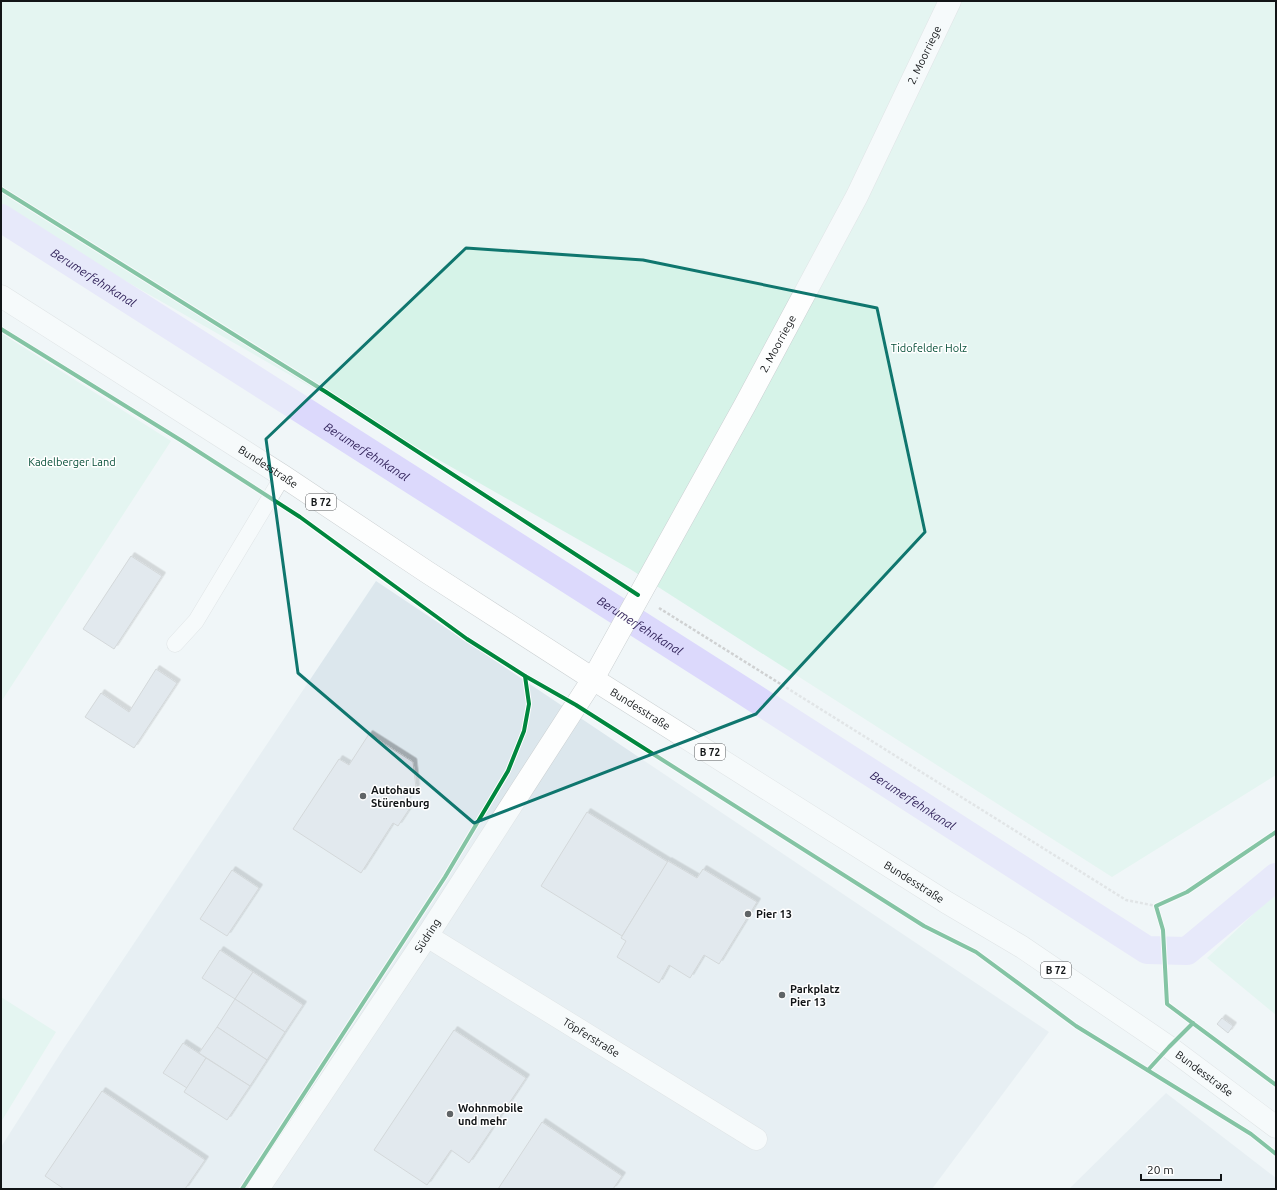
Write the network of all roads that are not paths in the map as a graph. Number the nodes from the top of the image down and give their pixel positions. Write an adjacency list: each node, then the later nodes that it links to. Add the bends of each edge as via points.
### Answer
1 (950, 1): 5 (street, 2. Moorriege, via 857,196)
2 (1, 296): 3 (street, Bundesstraße / B 72)
3 (283, 476): 4 (lane, via 196,621); 5 (street, Bundesstraße / B 72)
4 (174, 644)
5 (593, 679): 6 (street, Südring); 7 (street, Bundesstraße / B 72, via 946,902 1022,947 1169,1047)
6 (427, 936): 8 (street, Töpferstraße); 9 (street, Südring)
7 (1276, 1127)
8 (756, 1139)
9 (258, 1189)

